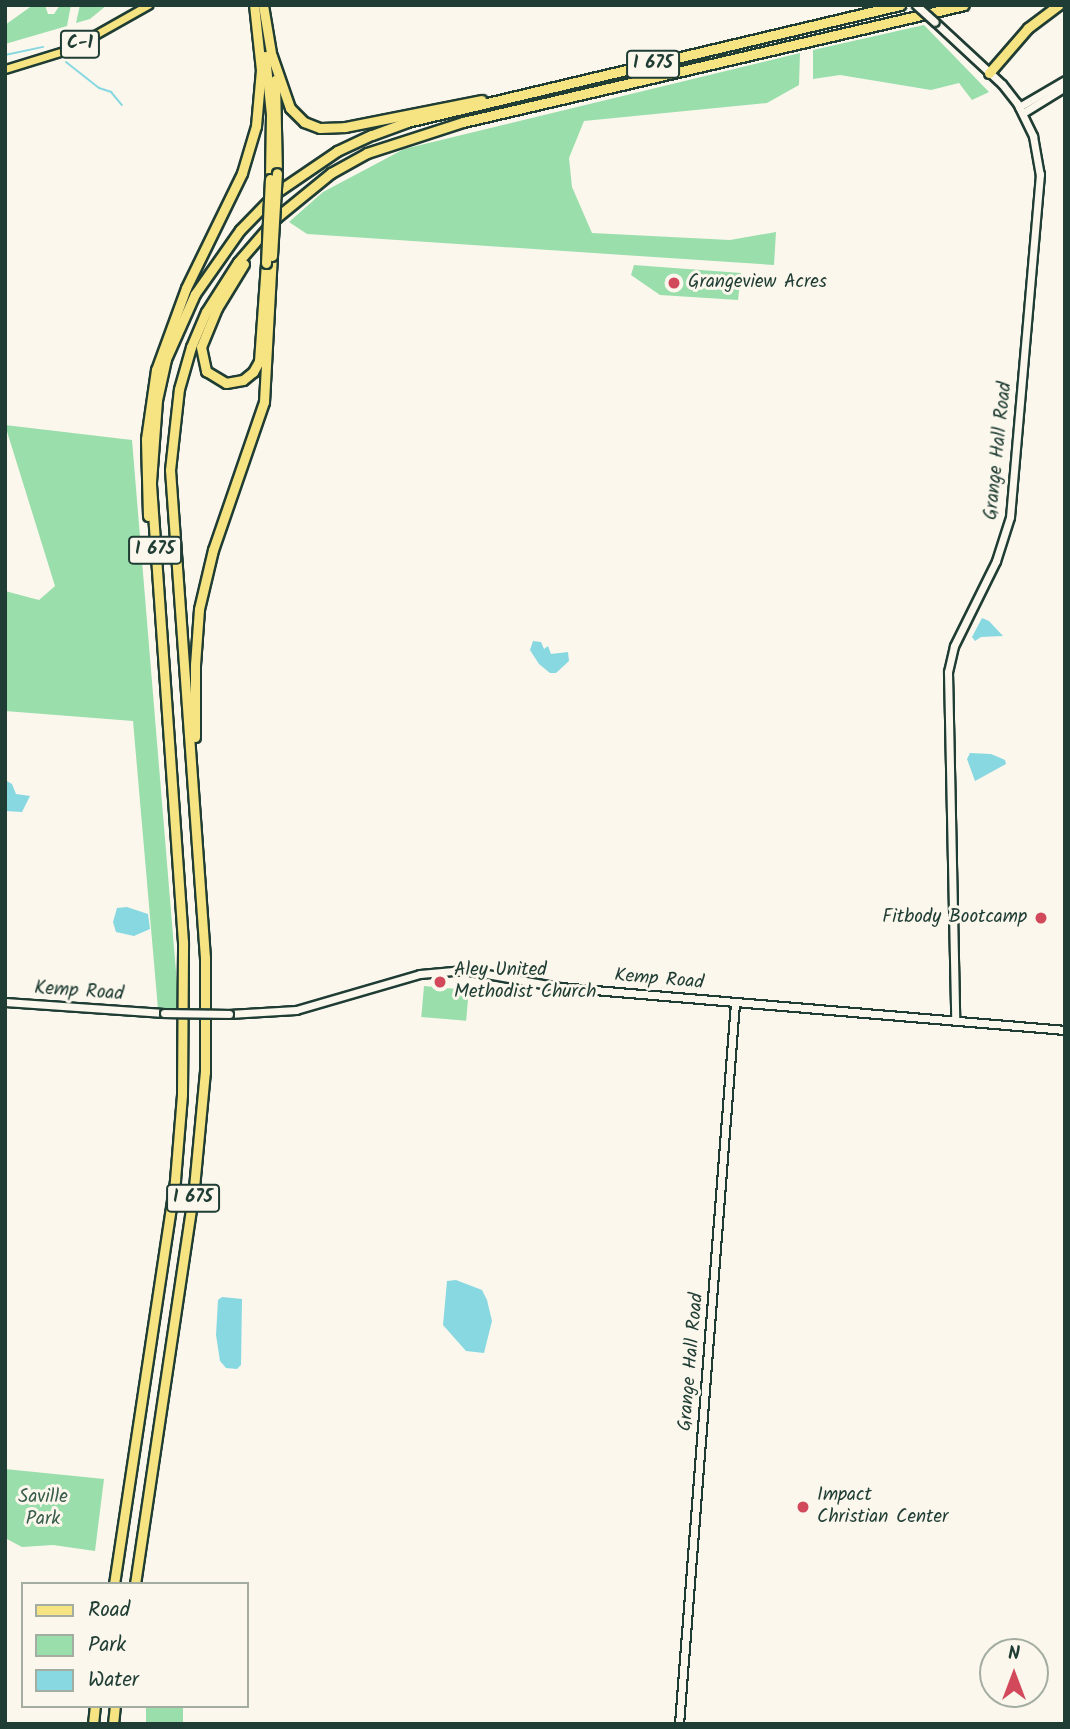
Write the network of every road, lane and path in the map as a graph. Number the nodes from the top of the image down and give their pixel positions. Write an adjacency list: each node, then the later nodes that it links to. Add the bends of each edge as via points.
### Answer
1 (148, 5): 8 (main road, C-1)
2 (254, 5): 9 (highway)
3 (263, 5): 10 (highway)
4 (900, 5): 15 (highway, I 675)
5 (916, 5): 12 (main road, Grange Hall Road, bridge)
6 (964, 5): 17 (highway, I 675, via 463,122)
7 (1058, 5): 12 (highway, via 1028,28)
8 (138, 9): 11 (main road, C-1, via 70,49)
9 (258, 28): 18 (highway, via 271,100); 20 (highway, via 260,98 250,150 169,330 151,396 145,480)
10 (272, 56): 15 (highway, via 292,112 325,128); 18 (highway, via 278,120)
11 (5, 69)
12 (989, 73): 16 (main road, Grange Hall Road)
13 (1065, 80): 16 (main road)
14 (1065, 88): 16 (main road)
15 (541, 91): 20 (highway, I 675, via 407,122 337,150 277,192 240,230 195,294 166,359 157,400 151,482)
16 (1021, 110): 24 (main road, Grange Hall Road, via 1036,146 1039,184 1012,499 999,553 954,646 948,672)
17 (367, 153): 19 (highway, via 307,196 235,277 201,347 204,368 220,381 240,381 257,365); 21 (highway, I 675, via 300,196 238,262 206,312 179,389 171,513)
18 (273, 176): 19 (highway, bridge)
19 (269, 260): 21 (highway, via 264,402 213,550 199,609 194,665)
20 (156, 560): 26 (highway, I 675, via 183,942 182,1094 175,1180)
21 (194, 809): 27 (highway, I 675, via 205,958 204,1095)
22 (5, 1002): 23 (main road, Kemp Road, bridge, via 164,1013 296,1010 442,971 475,972 537,985)
23 (735, 1002): 24 (main road, Kemp Road); 28 (main road, Grange Hall Road)
24 (955, 1020): 25 (main road, Kemp Road)
25 (1065, 1030)
26 (114, 1582)
27 (135, 1582)
28 (679, 1724)

